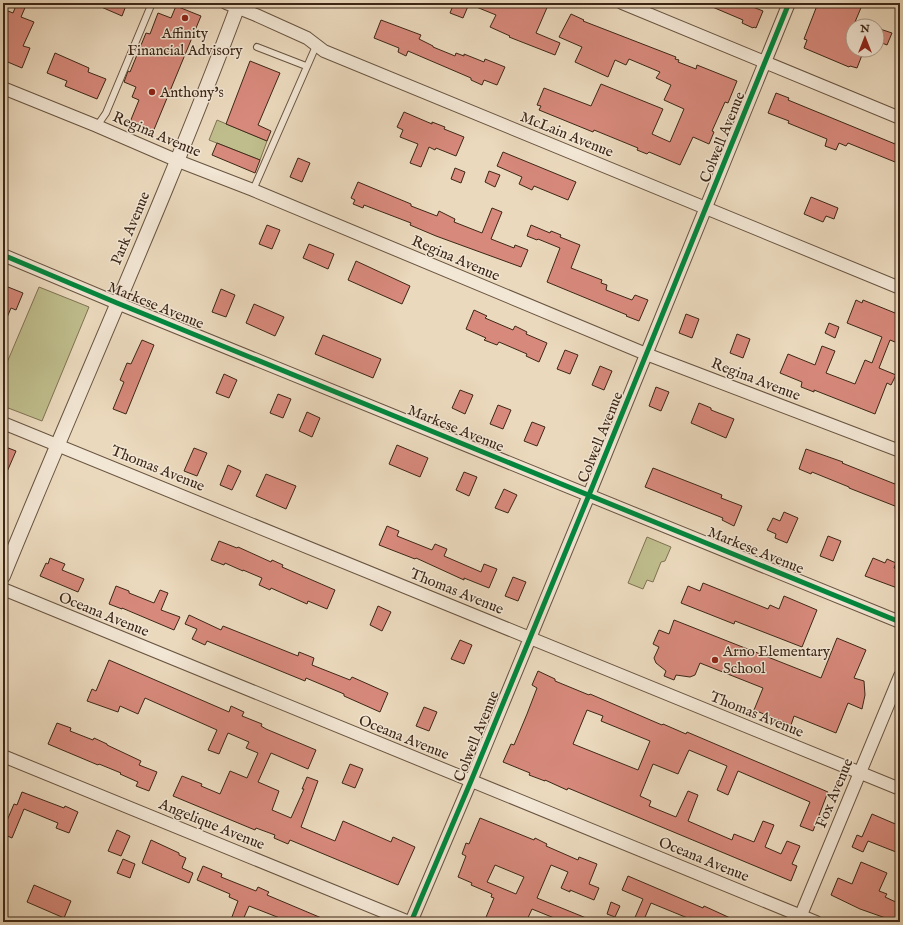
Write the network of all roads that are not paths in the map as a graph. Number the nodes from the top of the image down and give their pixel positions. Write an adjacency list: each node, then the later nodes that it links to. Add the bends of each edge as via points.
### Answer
1 (152, 3): 11 (lane, via 106,112)
2 (622, 3): 7 (street)
3 (789, 3): 7 (street, Colwell Avenue)
4 (234, 5): 6 (street, McLain Avenue, via 307,38); 12 (street, Park Avenue)
5 (257, 46): 8 (lane)
6 (316, 46): 8 (lane); 14 (street, McLain Avenue)
7 (765, 63): 10 (street); 14 (street, Colwell Avenue)
8 (306, 66): 13 (lane)
9 (3, 88): 11 (street, Regina Avenue)
10 (900, 118)
11 (97, 126): 12 (street, Regina Avenue)
12 (178, 161): 13 (street, Regina Avenue); 17 (street, Park Avenue)
13 (253, 190): 18 (street, Regina Avenue)
14 (706, 208): 16 (street, McLain Avenue); 18 (street, Colwell Avenue)
15 (3, 255): 17 (street, Markese Avenue)
16 (900, 288)
17 (117, 303): 20 (street, Park Avenue); 22 (street, Markese Avenue)
18 (646, 354): 21 (street, Regina Avenue); 22 (street, Colwell Avenue)
19 (3, 423): 20 (street, Thomas Avenue)
20 (57, 445): 23 (street, Park Avenue); 26 (street, Thomas Avenue)
21 (900, 451)
22 (589, 495): 25 (street, Markese Avenue); 26 (street, Colwell Avenue)
23 (3, 576)
24 (3, 589): 30 (street, Oceana Avenue)
25 (900, 622)
26 (530, 638): 29 (street, Thomas Avenue); 30 (street, Colwell Avenue)
27 (900, 676): 29 (street, Fox Avenue)
28 (3, 756): 33 (street, Angelique Avenue)
29 (860, 773): 31 (street, Thomas Avenue); 32 (street, Fox Avenue)
30 (471, 781): 32 (street, Oceana Avenue); 33 (street, Colwell Avenue)
31 (900, 789)
32 (799, 919): 34 (street, Oceana Avenue)
33 (410, 922)
34 (816, 922)

